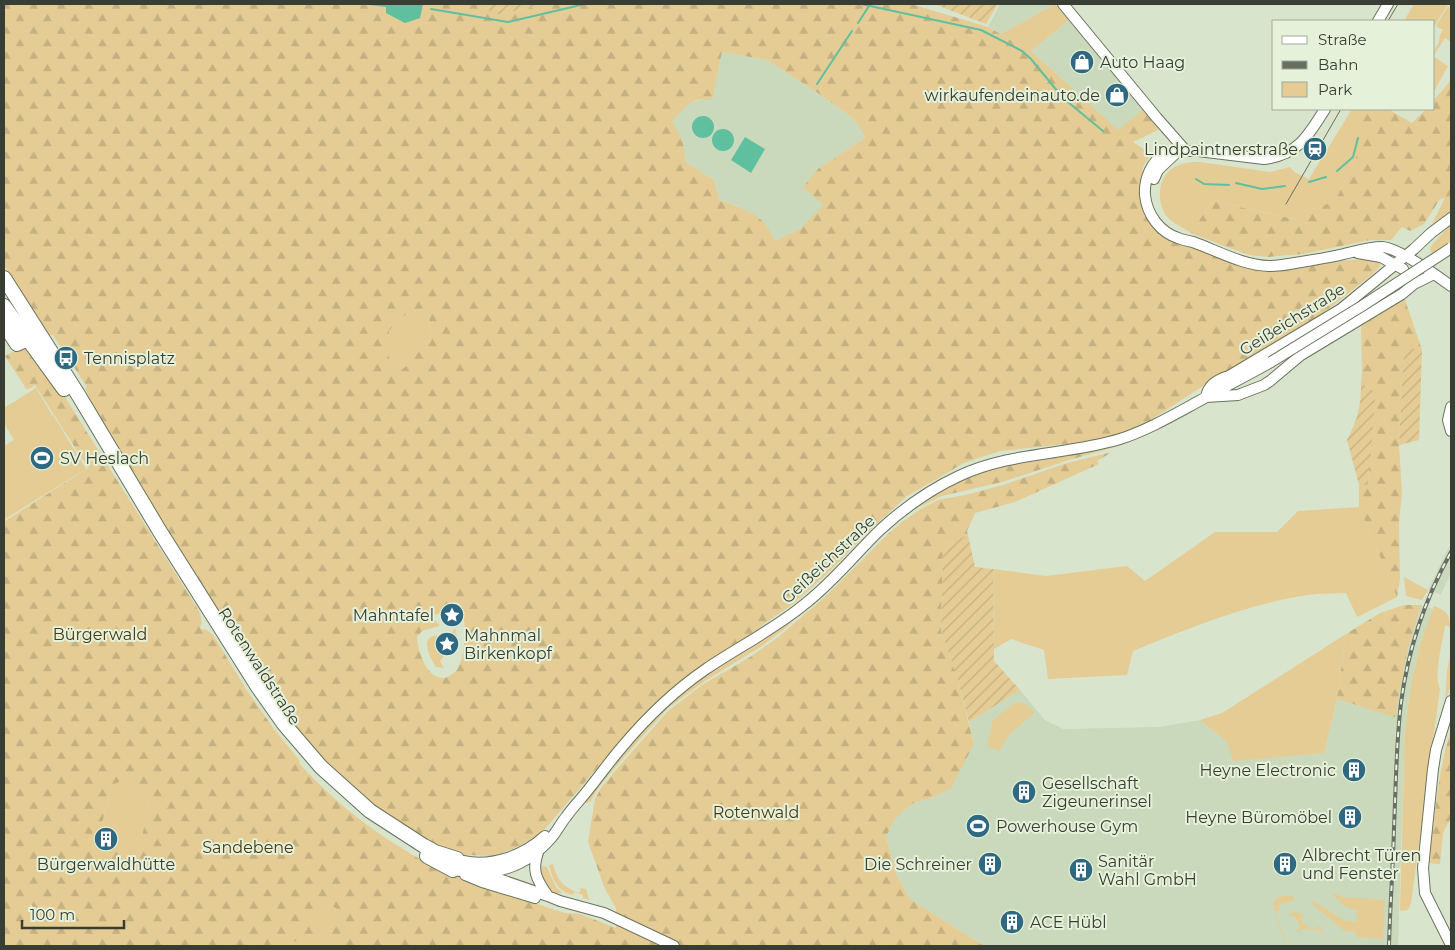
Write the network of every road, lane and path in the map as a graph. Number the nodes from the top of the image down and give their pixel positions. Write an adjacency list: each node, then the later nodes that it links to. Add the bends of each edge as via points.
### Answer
1 (1063, 4): 5 (main road)
2 (1388, 4): 3 (main road)
3 (1379, 20)
4 (1324, 110): 6 (main road, via 1298,146 1276,158)
5 (1157, 118): 6 (main road); 6 (main road)
6 (1175, 151): 9 (main road, via 1155,175 1152,197 1164,223 1193,243 1241,261 1267,266)
7 (1451, 218): 10 (main road, Geißeichstraße, via 1430,233)
8 (1451, 248): 20 (main road, Geißeichstraße, bridge)
9 (1354, 252): 10 (main road, via 1380,247); 11 (main road, via 1382,257)
10 (1412, 260): 11 (main road, Geißeichstraße); 12 (main road); 14 (main road, via 1418,272)
11 (1399, 267): 16 (main road, via 1402,278); 22 (main road, Geißeichstraße, via 1326,319 1217,381)
12 (1434, 274): 14 (main road, Geißeichstraße); 15 (main road)
13 (4, 278): 28 (highway, Rotenwaldstraße, via 284,724 321,767 370,811)
14 (1414, 284): 16 (main road, Geißeichstraße)
15 (1451, 286)
16 (1392, 299): 21 (main road, Geißeichstraße, via 1301,354)
17 (4, 306): 19 (highway, Rotenwaldstraße)
18 (4, 324): 19 (highway, Rotenwaldstraße)
19 (22, 342): 28 (highway, Rotenwaldstraße, via 54,375 254,693 291,745 364,816 432,859)
20 (1253, 372): 21 (main road, via 1262,381); 22 (main road, Geißeichstraße)
21 (1277, 375): 22 (main road, Geißeichstraße, via 1264,386 1246,393)
22 (1206, 397): 26 (main road, Geißeichstraße, via 1126,436 1095,445 997,462 958,476 921,497 881,530 799,609 707,668 660,706 615,755)
23 (1451, 407): 24 (main road, via 1448,420)
24 (1451, 431)
25 (1451, 701): 32 (main road, via 1432,769 1423,868 1425,892)
26 (564, 819): 27 (main road, Geißeichstraße); 28 (main road, Rotenwaldstraße, via 536,843 513,856)
27 (539, 850): 29 (main road, Geißeichstraße, via 514,866); 30 (main road, via 536,877)
28 (455, 864): 29 (main road, Rotenwaldstraße); 31 (main road, Rotenwaldstraße, via 482,882 546,901)
29 (482, 873): 30 (main road, Rotenwaldstraße)
30 (548, 896): 31 (main road, Rotenwaldstraße)
31 (560, 901): 34 (main road, Rotenwaldstraße, via 597,911)
32 (1446, 935): 33 (main road); 35 (main road)
33 (1451, 945)
34 (674, 946)
35 (1447, 946)

